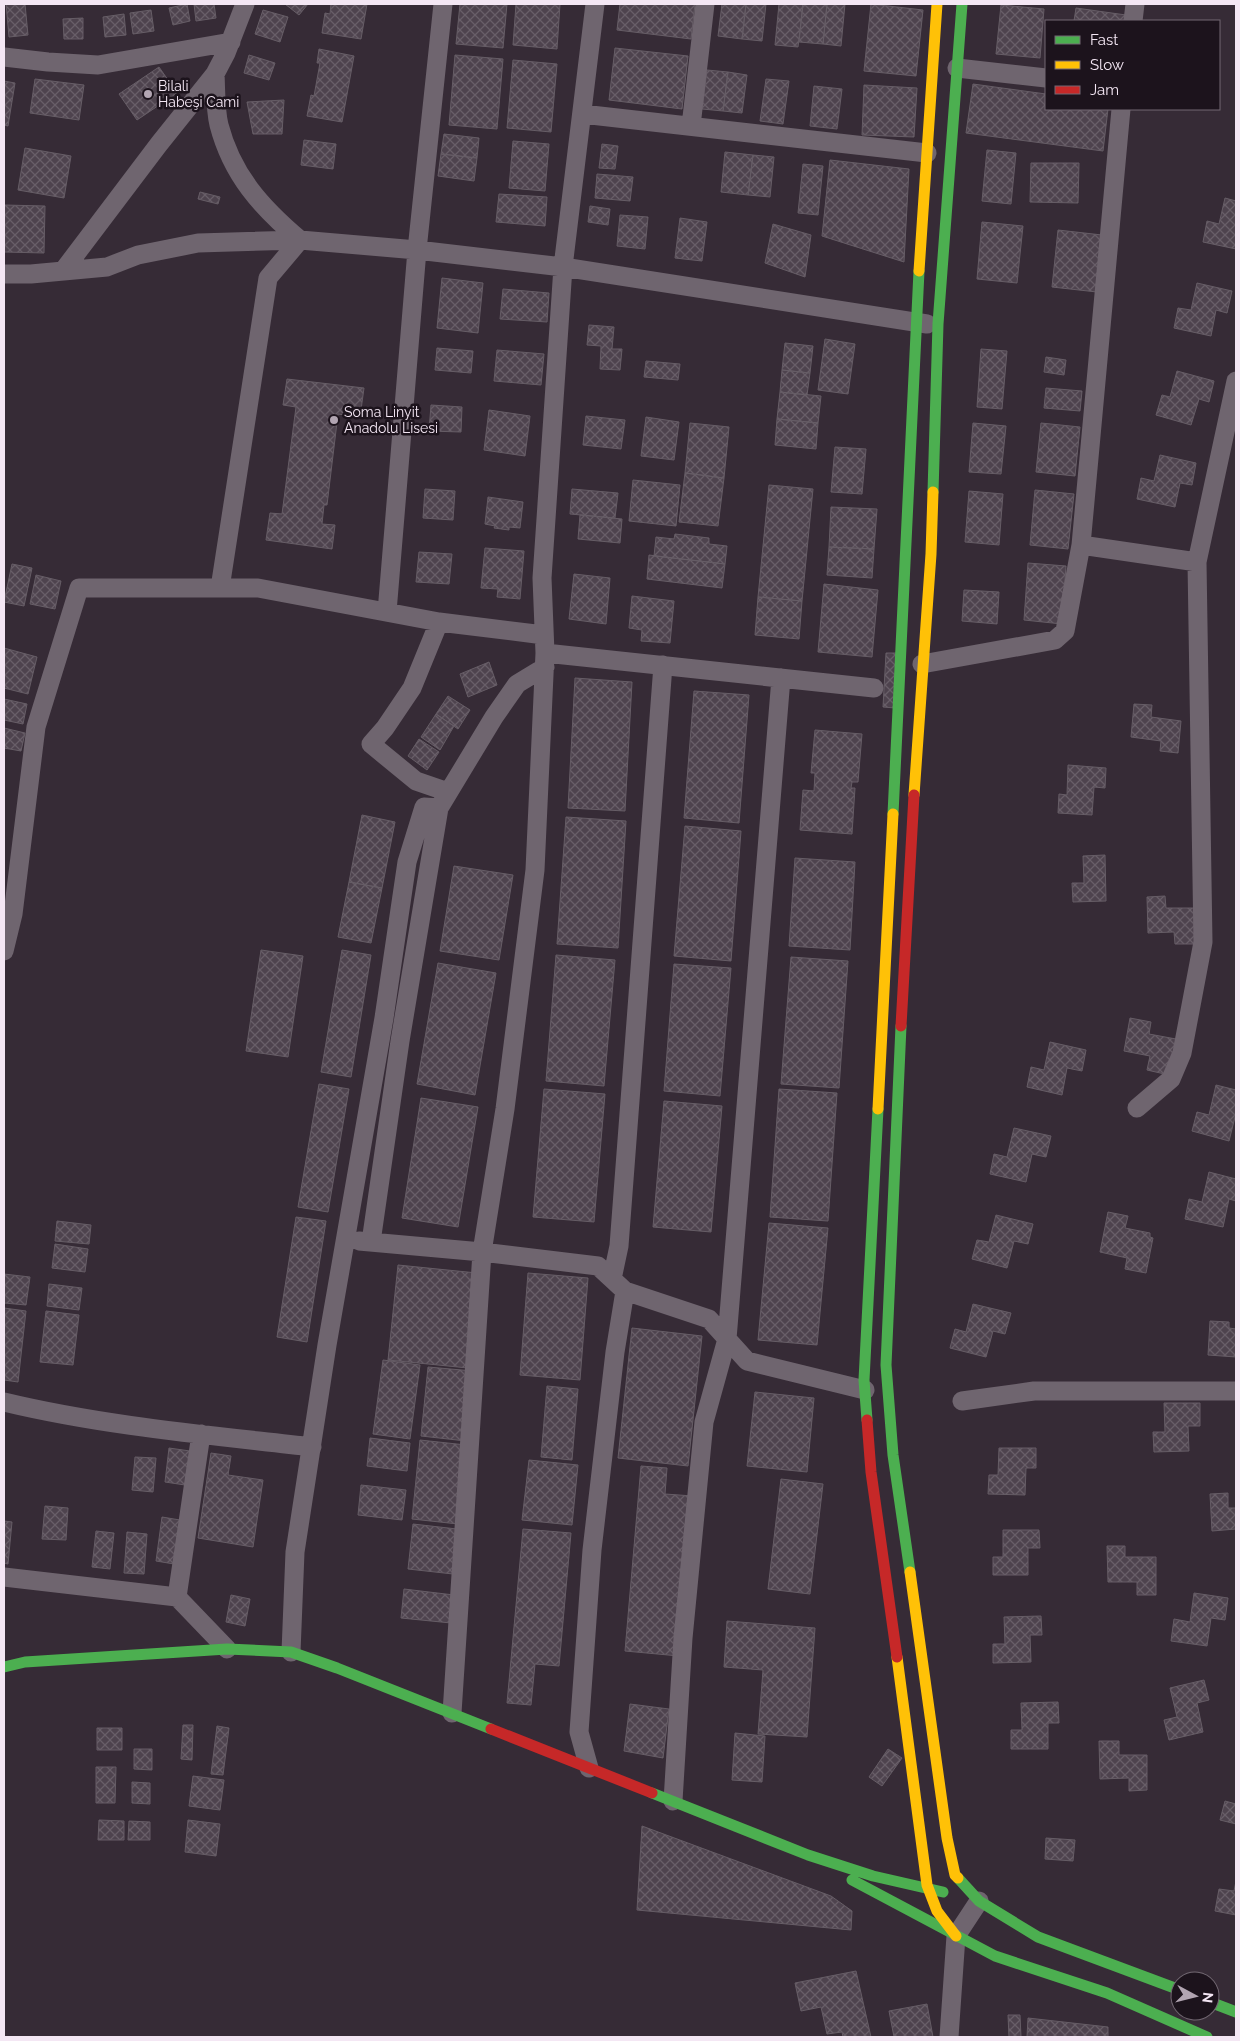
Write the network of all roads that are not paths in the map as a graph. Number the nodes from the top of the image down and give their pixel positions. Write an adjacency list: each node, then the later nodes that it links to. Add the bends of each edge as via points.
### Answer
1 (246, 4): 9 (street)
2 (443, 4): 19 (street)
3 (595, 4): 15 (street)
4 (705, 4): 16 (street)
5 (937, 4): 17 (main road)
6 (962, 4): 11 (main road)
7 (1135, 4): 8 (street)
8 (1133, 20)
9 (231, 42): 10 (street, via 98,65); 12 (street)
10 (4, 57)
11 (957, 68): 13 (street); 24 (main road)
12 (215, 74): 18 (street, via 219,123 228,152 245,184 272,216); 21 (street)
13 (1045, 78)
14 (1121, 110): 26 (street)
15 (582, 114): 16 (street); 20 (street)
16 (691, 126): 17 (street)
17 (927, 153): 23 (main road)
18 (300, 240): 19 (street); 21 (street, via 198,243 138,256 107,267); 28 (street, via 268,278)
19 (416, 250): 20 (street); 29 (street)
20 (563, 267): 23 (street); 31 (street, via 542,578)
21 (63, 271): 22 (street)
22 (4, 274)
23 (916, 324): 24 (street); 45 (main road)
24 (938, 324): 32 (main road, via 930,554)
25 (1236, 381): 27 (street)
26 (1081, 546): 27 (street); 32 (street, via 1065,631 1055,640)
27 (1198, 562): 39 (street, via 1203,942 1182,1053 1171,1079)
28 (220, 588): 29 (street, via 258,588); 37 (street, via 79,588 36,727)
29 (387, 612): 30 (street)
30 (439, 622): 31 (street); 36 (street, via 412,688 371,744)
31 (545, 652): 33 (street); 36 (street, via 494,716); 42 (street, via 534,870 505,1109)
32 (922, 664): 61 (main road, via 894,1151 886,1365 893,1455 947,1838 955,1875)
33 (663, 665): 34 (street); 43 (street)
34 (781, 678): 35 (street); 44 (street)
35 (874, 688)
36 (444, 800): 40 (street, via 424,807 407,862); 41 (street, via 400,1040)
37 (8, 914): 38 (street)
38 (4, 951)
39 (1137, 1108)
40 (345, 1241): 41 (street); 50 (street)
41 (371, 1242): 42 (street)
42 (482, 1252): 43 (street, via 598,1266); 56 (street)
43 (618, 1285): 44 (street, via 709,1319); 57 (street, via 614,1361 592,1550 579,1732)
44 (727, 1339): 45 (street, via 746,1361); 58 (street, via 704,1422 683,1638)
45 (865, 1390): 60 (main road, via 871,1472)
46 (1236, 1391): 47 (street, via 1034,1391)
47 (962, 1401)
48 (4, 1402): 49 (street, via 43,1411)
49 (201, 1434): 50 (street); 52 (street)
50 (312, 1447): 54 (street, via 295,1552)
51 (4, 1576): 52 (street)
52 (177, 1597): 53 (street)
53 (227, 1649): 54 (main road); 55 (main road, via 26,1662)
54 (291, 1652): 56 (main road)
55 (4, 1667)
56 (452, 1714): 57 (main road)
57 (590, 1768): 58 (main road)
58 (673, 1801): 59 (main road)
59 (808, 1855): 60 (main road, via 873,1876); 62 (main road)
60 (928, 1888): 61 (main road); 62 (main road, via 936,1908)
61 (965, 1898): 62 (street); 63 (main road, via 1038,1937)
62 (956, 1936): 66 (street); 67 (main road, via 995,1956 1107,1993)
63 (1170, 1986)
64 (1220, 2006): 65 (main road)
65 (1236, 2012)
66 (949, 2037)
67 (1207, 2037)

